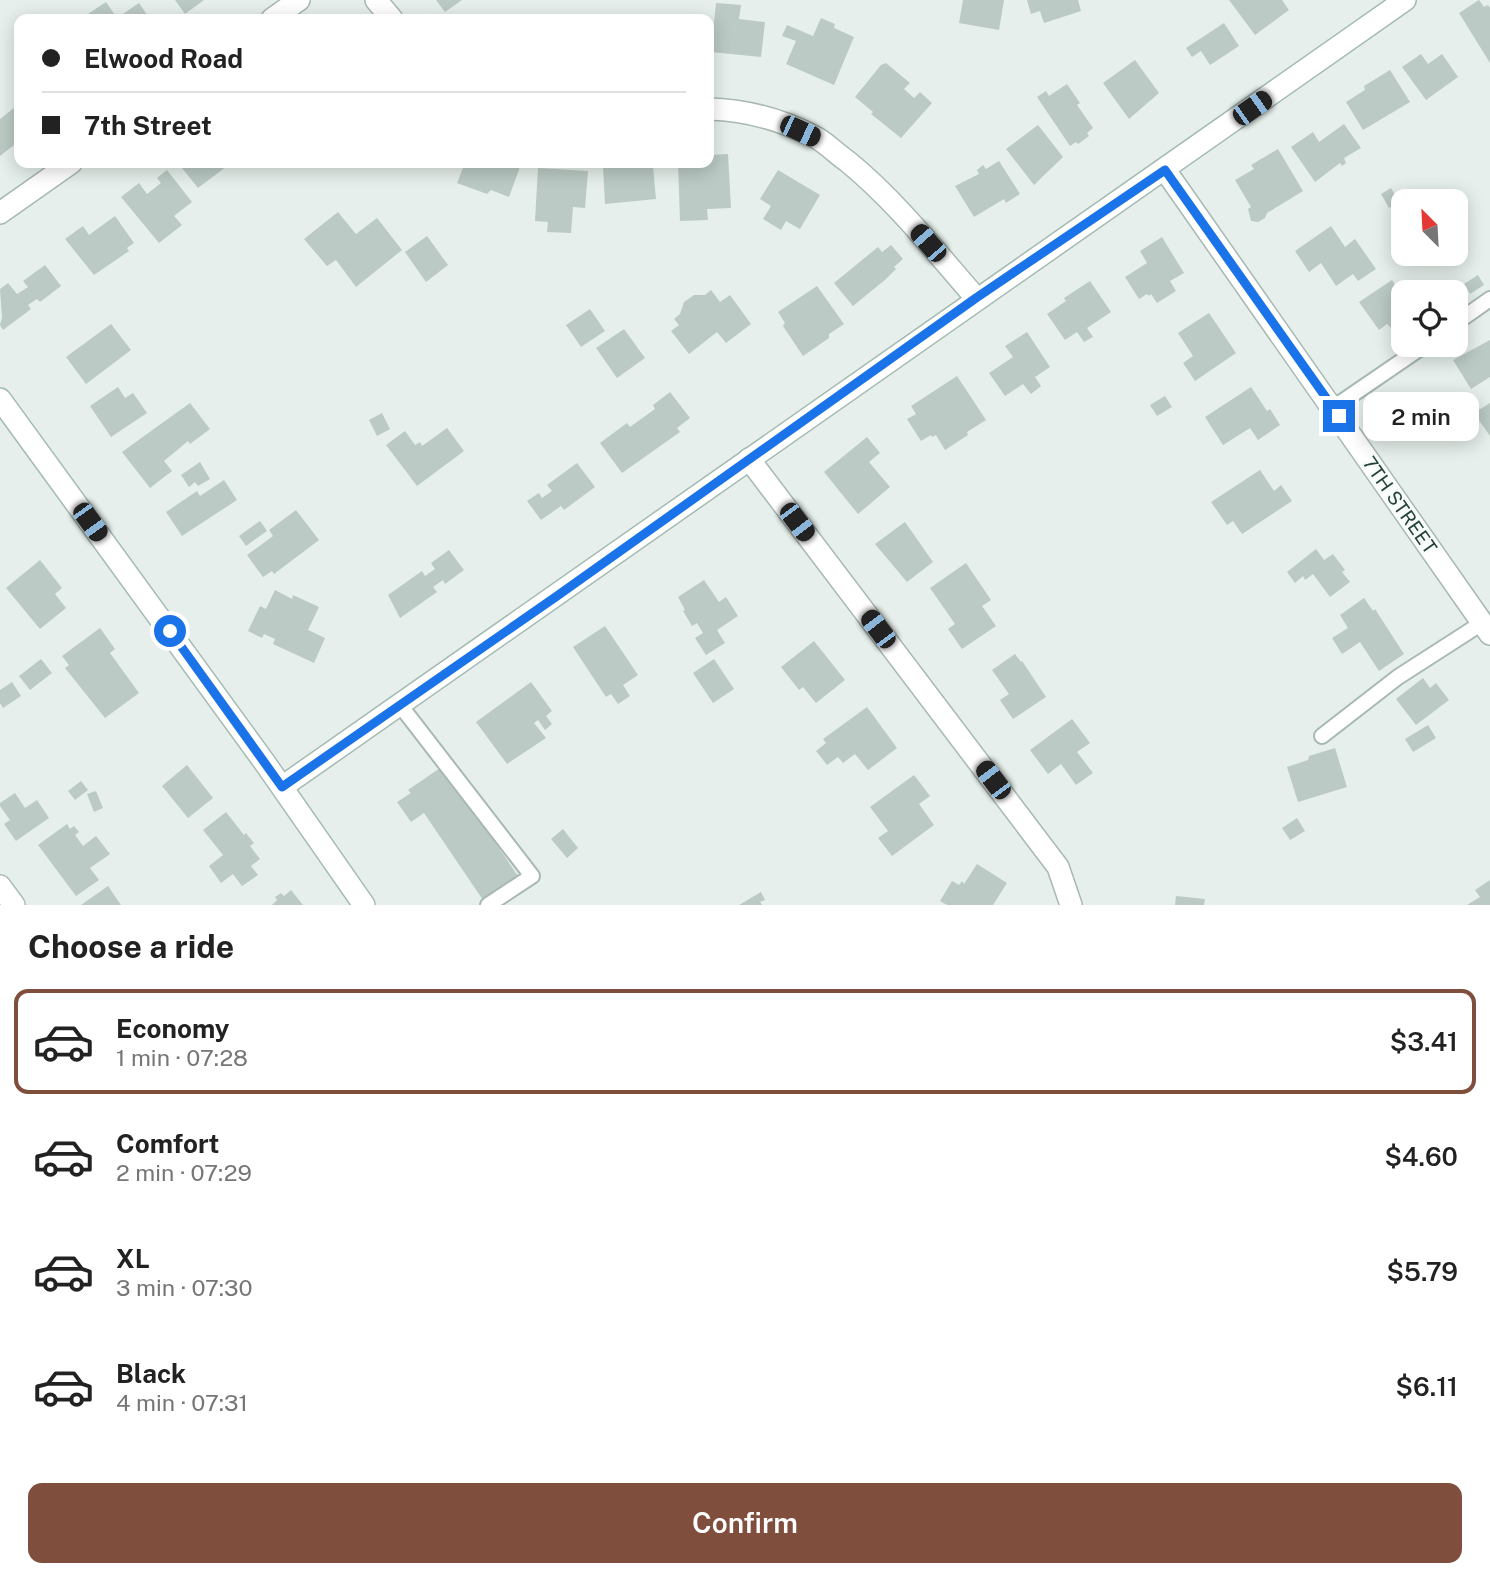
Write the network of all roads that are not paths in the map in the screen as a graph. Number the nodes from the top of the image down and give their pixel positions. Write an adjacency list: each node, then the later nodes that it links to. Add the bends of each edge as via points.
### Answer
1 (299, 0): 4 (street)
2 (376, 0): 5 (street)
3 (1405, 0): 8 (street)
4 (279, 14)
5 (388, 14)
6 (714, 109): 10 (street, via 781,121 819,140 860,172 912,224)
7 (64, 168): 9 (street)
8 (1165, 170): 10 (street); 15 (street, 7TH STREET)
9 (0, 213)
10 (976, 298): 16 (street)
11 (1490, 299): 12 (lane)
12 (1468, 315)
13 (1407, 357): 15 (lane)
14 (0, 399): 20 (street)
15 (1333, 408): 17 (street, 7TH STREET)
16 (749, 459): 18 (street); 25 (street, via 1058,867)
17 (1486, 628): 19 (lane, via 1398,677)
18 (400, 705): 20 (street); 24 (lane, via 532,876)
19 (1322, 736)
20 (282, 787): 23 (street)
21 (0, 886): 22 (street)
22 (14, 905)
23 (364, 905)
24 (488, 905)
25 (1071, 905)

